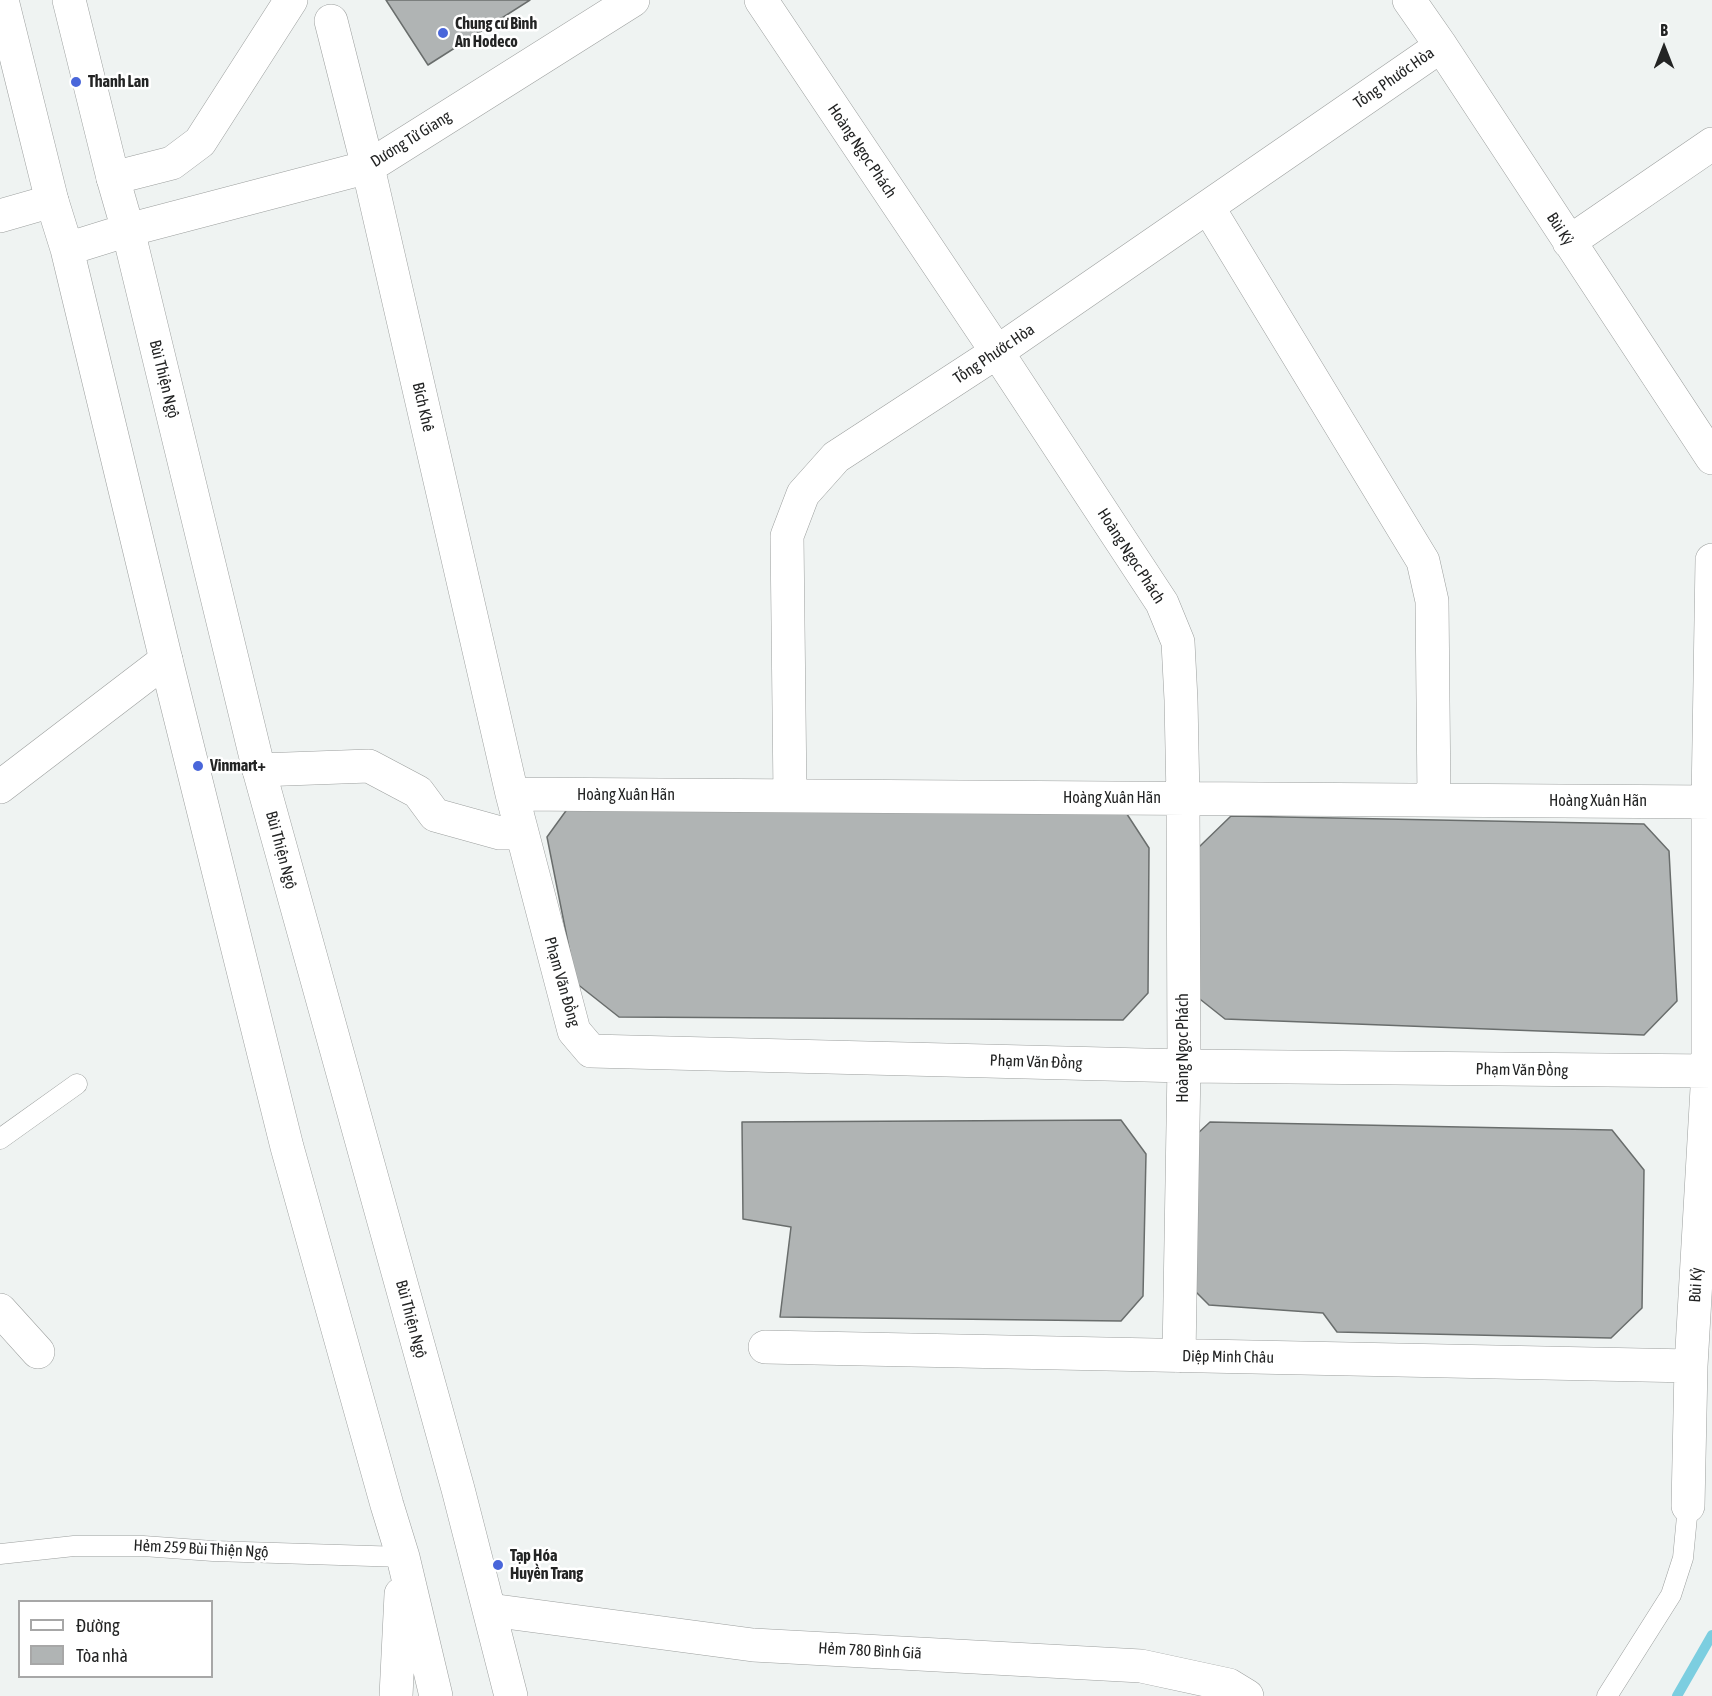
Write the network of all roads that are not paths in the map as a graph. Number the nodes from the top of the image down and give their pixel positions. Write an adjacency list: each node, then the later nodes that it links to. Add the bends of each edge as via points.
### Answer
1 (2, 0): 12 (street)
2 (69, 0): 11 (street, Bùi Thiện Ngộ)
3 (291, 0): 11 (street, via 200,142 172,163)
4 (633, 0): 10 (street, Dương Tử Giang)
5 (761, 0): 18 (street, Hoàng Ngọc Phách)
6 (1408, 0): 8 (street, Bùi Kỷ)
7 (331, 21): 10 (street, Bích Khê)
8 (1441, 46): 13 (street, Tống Phước Hòa); 16 (street, Bùi Kỷ)
9 (1712, 144): 16 (street)
10 (368, 167): 15 (street, Dương Tử Giang); 24 (street, Bích Khê)
11 (113, 178): 15 (street, Bùi Thiện Ngộ)
12 (52, 201): 14 (street); 17 (street)
13 (1208, 207): 18 (street, Tống Phước Hòa); 27 (street, via 1423,561 1432,601)
14 (0, 216)
15 (128, 230): 17 (street, Dương Tử Giang); 22 (street, Bùi Thiện Ngộ)
16 (1569, 242): 19 (street, Bùi Kỷ)
17 (67, 249): 21 (street)
18 (998, 352): 25 (street, Tống Phước Hòa, via 836,457 803,494 787,536); 26 (street, Hoàng Ngọc Phách, via 1162,603 1178,642)
19 (1712, 458)
20 (1712, 560): 28 (street, Bùi Kỷ)
21 (166, 660): 23 (street); 41 (street, via 287,1147)
22 (259, 771): 29 (street, via 369,766 418,792 435,814 500,833); 42 (street, Bùi Thiện Ngộ)
23 (0, 787)
24 (512, 794): 25 (street, Hoàng Xuân Hãn); 29 (street, Phạm Văn Đồng)
25 (790, 795): 26 (street, Hoàng Xuân Hãn)
26 (1183, 798): 27 (street, Hoàng Xuân Hãn); 30 (street, Hoàng Ngọc Phách)
27 (1434, 800): 28 (street, Hoàng Xuân Hãn)
28 (1710, 802): 31 (street, Bùi Kỷ)
29 (522, 833): 30 (street, Phạm Văn Đồng, via 574,1030 591,1051)
30 (1184, 1066): 31 (street, Phạm Văn Đồng); 37 (street, Hoàng Ngọc Phách)
31 (1710, 1071): 38 (street, Bùi Kỷ)
32 (76, 1084): 33 (lane)
33 (0, 1139)
34 (0, 1310): 36 (street)
35 (765, 1347): 37 (street, Diệp Minh Châu)
36 (38, 1352)
37 (1179, 1356): 38 (street, Diệp Minh Châu)
38 (1691, 1366): 39 (street, Bùi Kỷ)
39 (1688, 1506): 47 (lane, via 1683,1558 1671,1595)
40 (0, 1554): 41 (lane, Hẻm 259 Bùi Thiện Ngộ, via 74,1546 143,1546)
41 (403, 1557): 43 (street); 44 (street)
42 (490, 1610): 45 (street, Bùi Thiện Ngộ); 46 (street, Hẻm 780 Bình Giã, via 753,1645 1141,1666 1229,1686)
43 (396, 1696)
44 (436, 1696)
45 (511, 1696)
46 (1247, 1696)
47 (1607, 1696)

